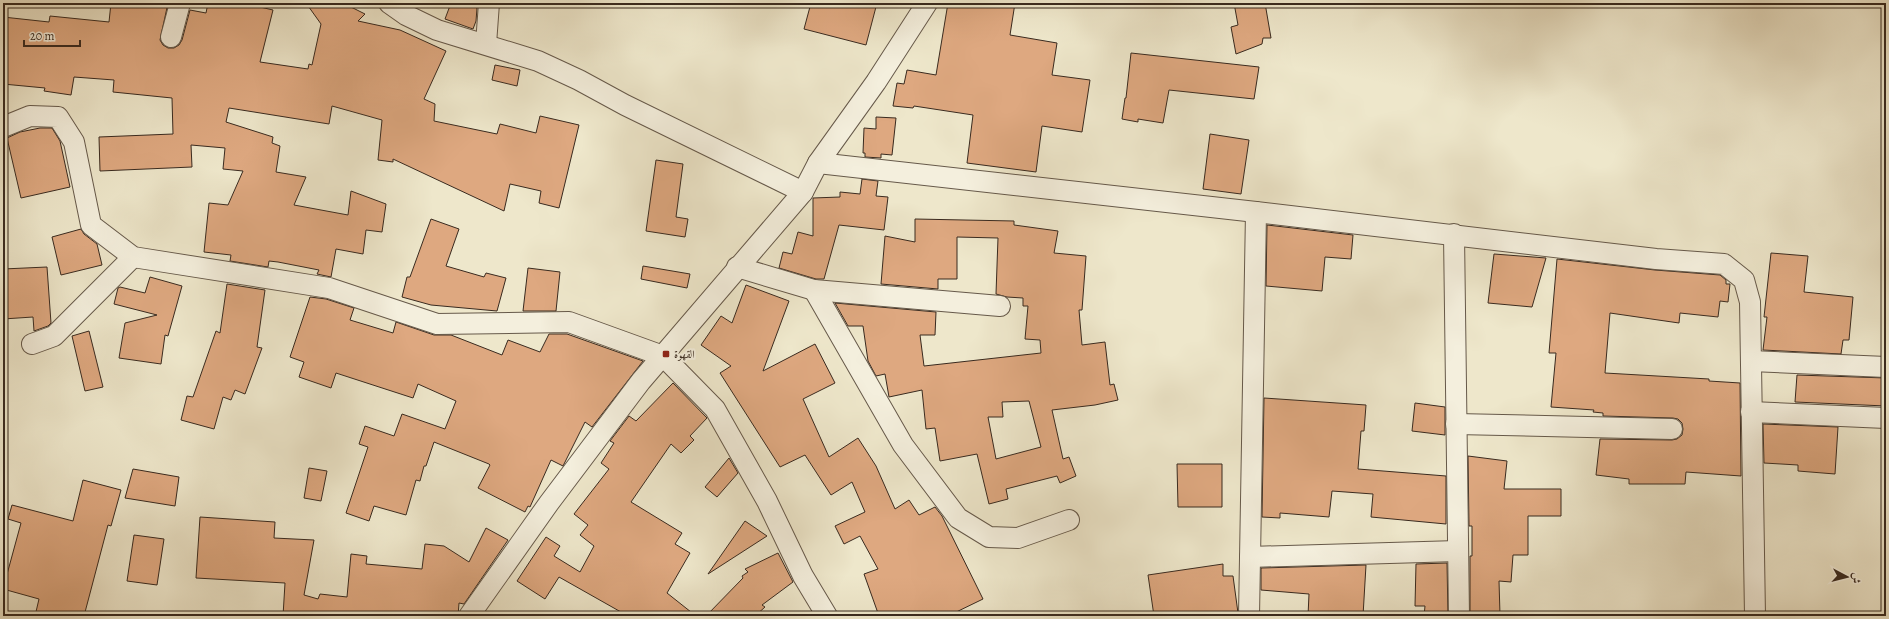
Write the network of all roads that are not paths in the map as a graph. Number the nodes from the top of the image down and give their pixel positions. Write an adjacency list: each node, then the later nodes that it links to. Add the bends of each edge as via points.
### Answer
1 (180, 3): 5 (street)
2 (389, 3): 6 (street, via 406,15 437,30)
3 (489, 3): 6 (street)
4 (927, 3): 10 (street, via 876,82)
5 (171, 38)
6 (486, 44): 11 (street, via 538,61 579,80)
7 (3, 113): 8 (street, via 12,111)
8 (30, 116): 9 (street); 14 (street, via 58,117 74,142 90,225)
9 (3, 127)
10 (818, 163): 11 (street); 12 (street)
11 (803, 192): 15 (street)
12 (1256, 212): 13 (street); 28 (street)
13 (1454, 234): 20 (street, via 1656,259 1724,264 1744,280 1750,302); 24 (street)
14 (133, 257): 18 (street, via 54,336); 19 (street, via 329,288 437,324 569,322)
15 (737, 267): 16 (street); 19 (street)
16 (814, 290): 17 (street); 26 (street, via 903,445 958,518 989,537 1018,538)
17 (1000, 306)
18 (32, 344)
19 (663, 356): 29 (street, via 641,380 549,503); 30 (street, via 714,409 767,501)
20 (1750, 361): 21 (street); 22 (street)
21 (1886, 367)
22 (1751, 412): 23 (street); 33 (street)
23 (1886, 418)
24 (1456, 424): 25 (street); 27 (street)
25 (1672, 429)
26 (1069, 520)
27 (1458, 551): 28 (street); 32 (street)
28 (1250, 557): 31 (street)
29 (469, 616)
30 (827, 616)
31 (1249, 616)
32 (1459, 616)
33 (1755, 616)

